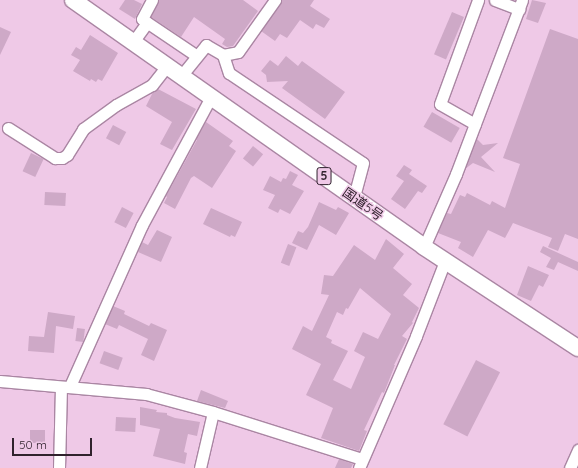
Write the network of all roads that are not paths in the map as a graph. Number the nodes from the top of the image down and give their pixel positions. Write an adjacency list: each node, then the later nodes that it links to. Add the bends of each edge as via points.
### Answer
1 (73, 0): 8 (highway, 国道5号 / 5)
2 (152, 0): 7 (street, via 142,19)
3 (275, 0): 9 (street, via 238,52)
4 (478, 0): 14 (street, via 440,104)
5 (495, 0): 6 (street)
6 (520, 5): 14 (street)
7 (147, 23): 8 (street); 10 (street)
8 (133, 42): 11 (highway, 国道5号 / 5)
9 (223, 55): 10 (street, via 206,45); 16 (street, via 229,72 363,164)
10 (197, 56): 12 (street)
11 (167, 66): 12 (highway, 国道5号 / 5); 15 (street, via 152,85 116,105 88,125 67,155 62,158 56,158)
12 (181, 76): 13 (highway, 国道5号 / 5)
13 (211, 97): 16 (highway, 国道5号 / 5); 21 (street, via 142,225)
14 (475, 124): 17 (street)
15 (8, 128)
16 (354, 197): 17 (highway, 国道5号 / 5)
17 (424, 247): 18 (highway, 国道5号 / 5)
18 (445, 261): 19 (highway, 国道5号 / 5); 24 (street, via 416,336)
19 (578, 348)
20 (0, 381): 21 (street)
21 (66, 387): 22 (street, via 146,394); 25 (street)
22 (213, 412): 24 (street); 26 (street)
23 (578, 450): 27 (street)
24 (360, 463)
25 (59, 468)
26 (200, 468)
27 (570, 468)

